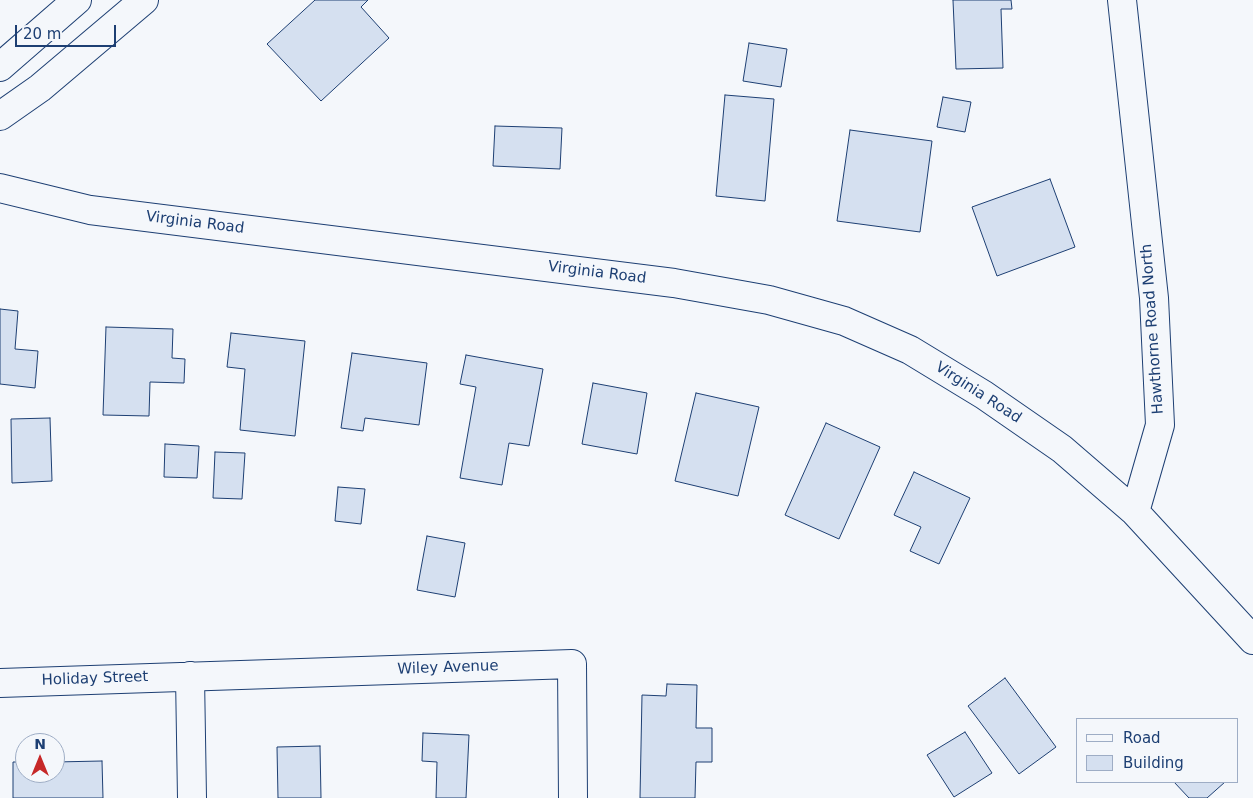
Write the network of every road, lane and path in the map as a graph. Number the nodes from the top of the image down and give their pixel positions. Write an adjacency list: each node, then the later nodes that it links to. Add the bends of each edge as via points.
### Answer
1 (77, 0): 4 (street)
2 (144, 0): 5 (street, via 40,88)
3 (1122, 0): 7 (street, Hawthorne Road North, via 1154,298 1160,425)
4 (0, 67)
5 (0, 116)
6 (0, 188): 7 (street, Virginia Road, via 90,210 674,283 769,300 844,321 910,350 984,394 1062,449)
7 (1135, 512): 8 (street)
8 (1253, 640)
9 (190, 676): 10 (street, Holiday Street); 11 (street); 12 (street, Wiley Avenue, via 572,664)
10 (0, 683)
11 (192, 798)
12 (573, 798)

